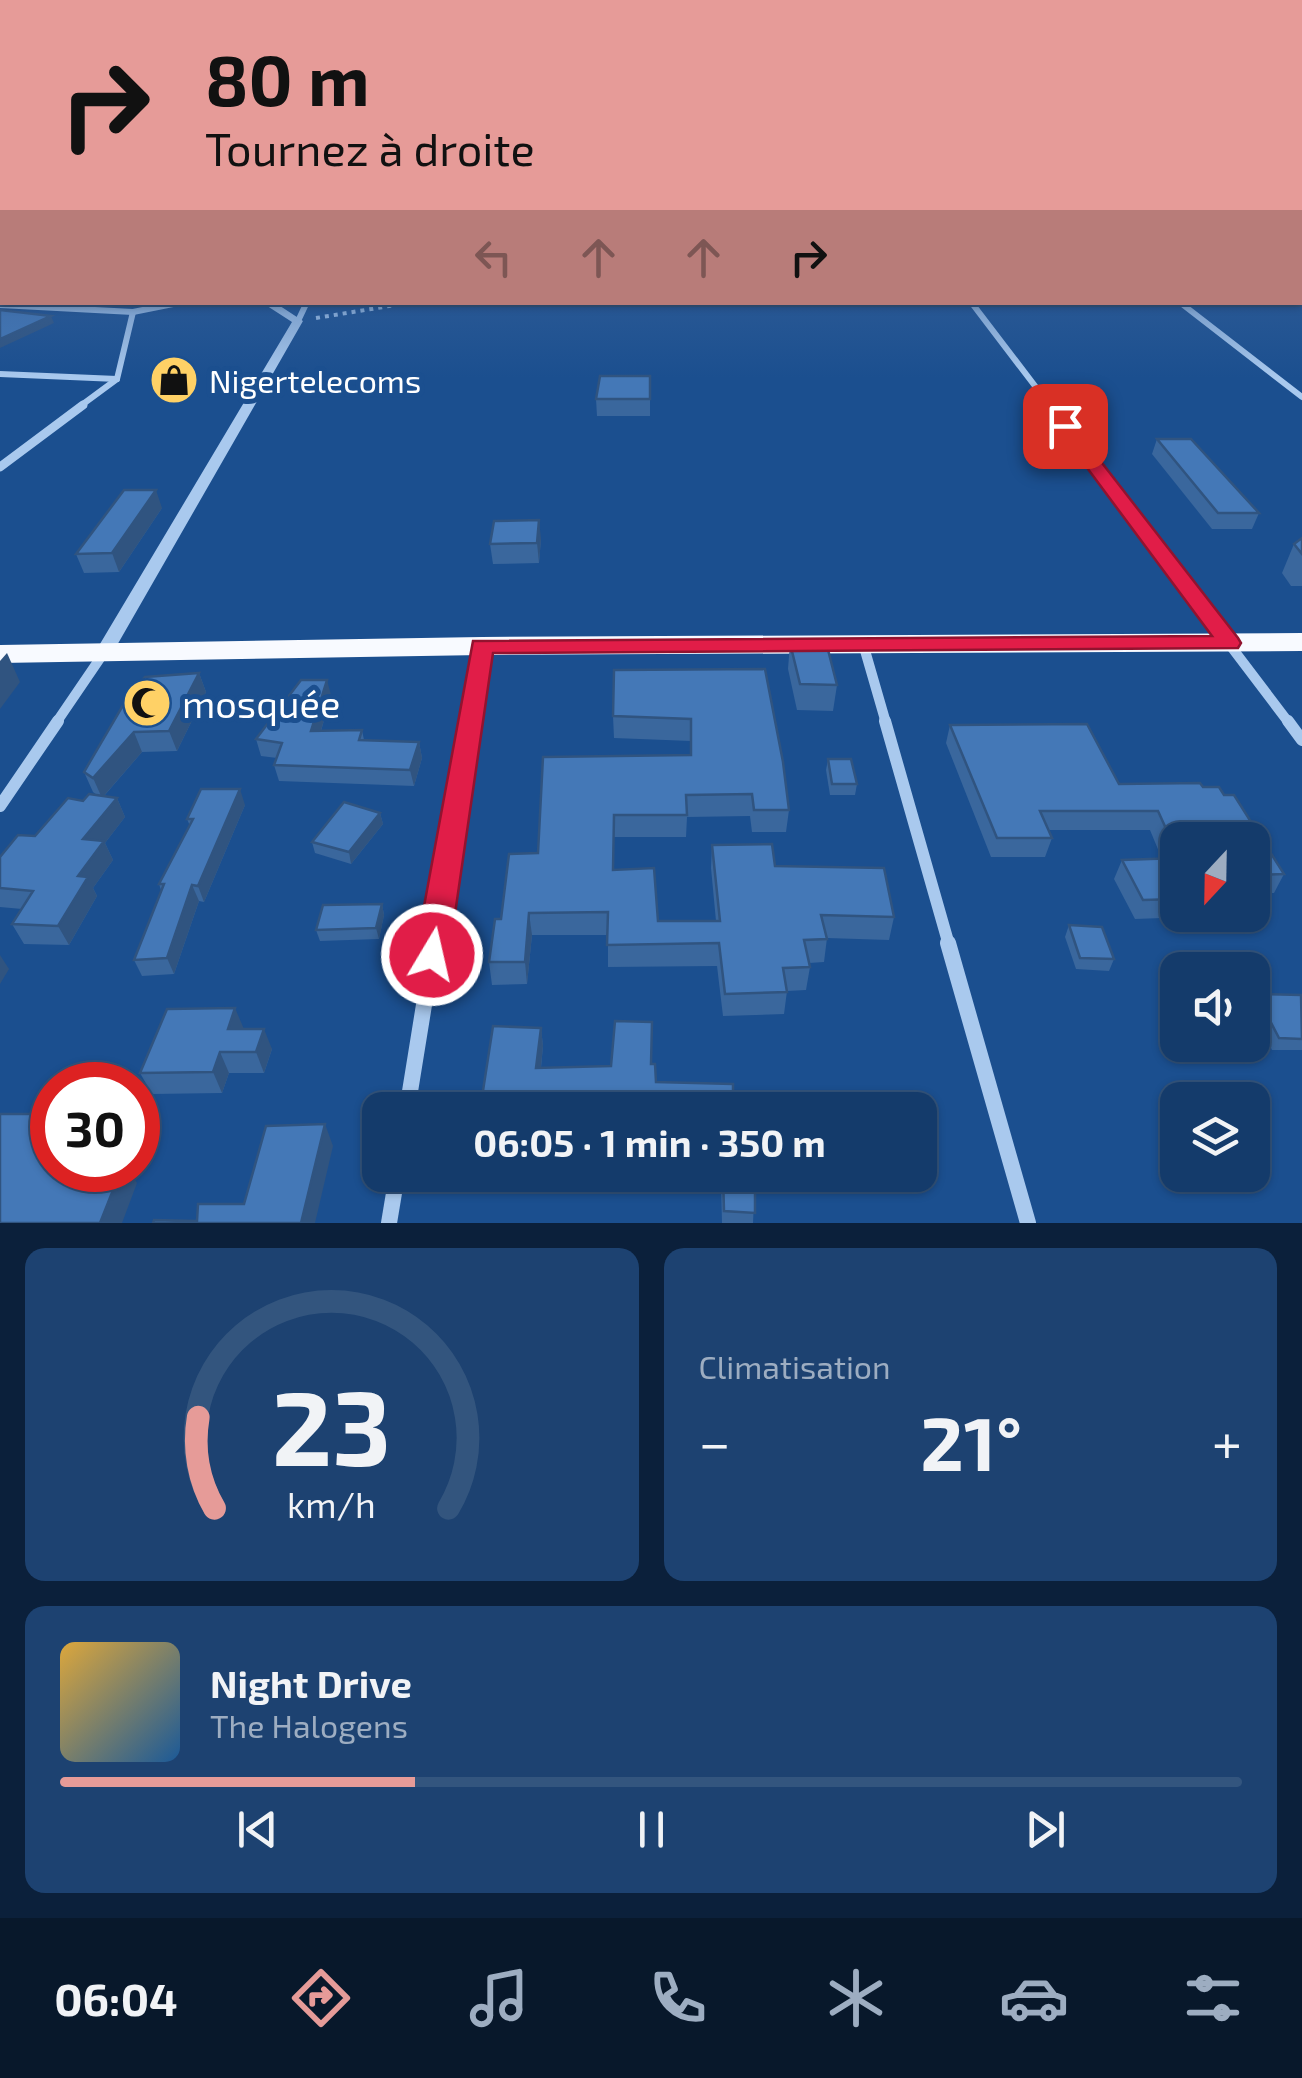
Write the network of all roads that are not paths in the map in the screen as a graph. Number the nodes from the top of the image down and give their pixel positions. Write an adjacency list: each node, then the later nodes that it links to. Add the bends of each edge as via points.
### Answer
1 (6, 305): 7 (street)
2 (168, 305): 7 (street)
3 (271, 305): 8 (street)
4 (306, 305): 8 (street)
5 (973, 305): 14 (street)
6 (1183, 305): 11 (street)
7 (134, 312): 10 (street)
8 (298, 321): 18 (street)
9 (0, 374): 10 (street)
10 (117, 379): 12 (street)
11 (1302, 397)
12 (0, 466)
13 (1302, 642): 14 (highway)
14 (1229, 643): 16 (highway); 19 (street)
15 (482, 646): 16 (highway); 18 (highway); 21 (street)
16 (864, 646): 24 (street)
17 (0, 654): 18 (highway)
18 (103, 654): 20 (street)
19 (1302, 740)
20 (0, 806)
21 (410, 1092)
22 (394, 1192): 23 (street)
23 (389, 1223)
24 (1028, 1223)

